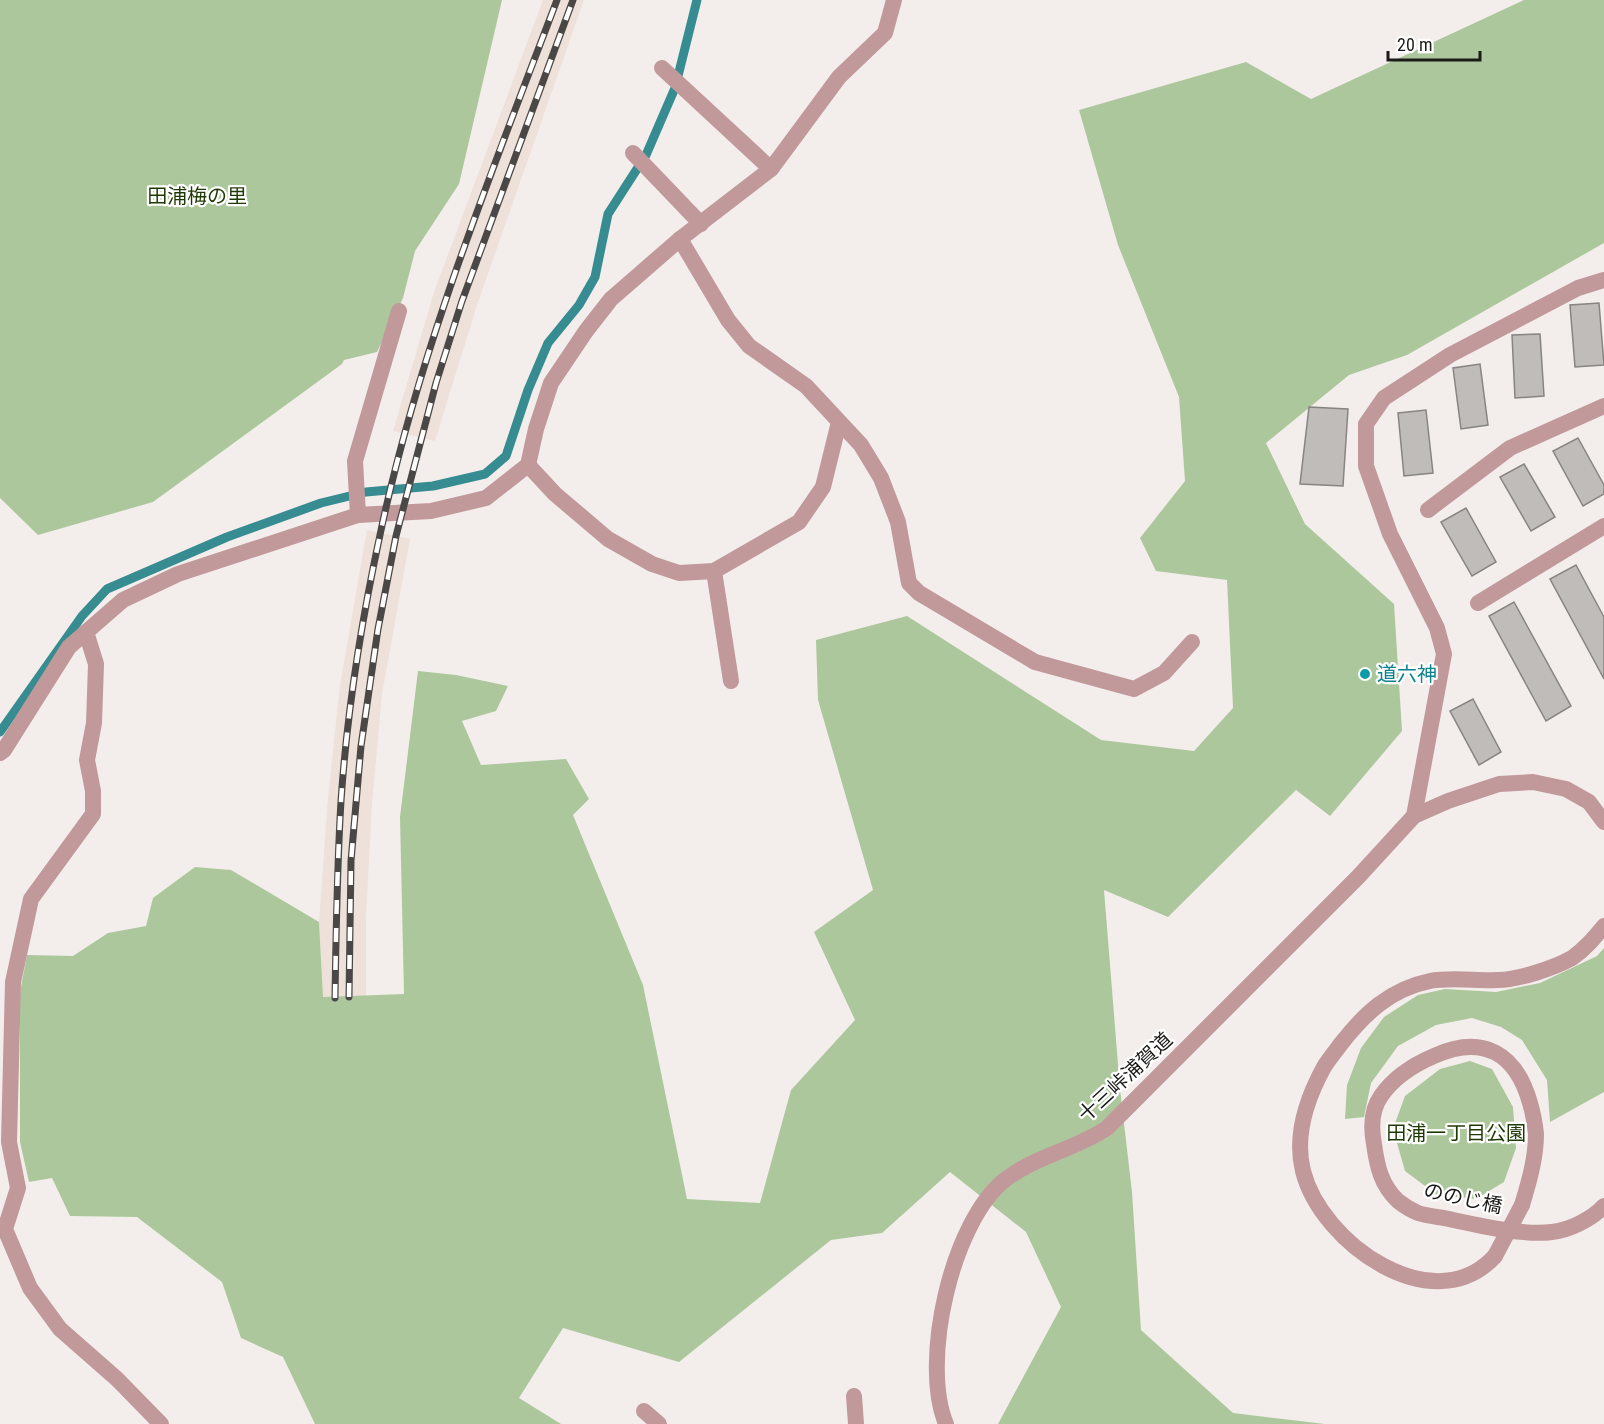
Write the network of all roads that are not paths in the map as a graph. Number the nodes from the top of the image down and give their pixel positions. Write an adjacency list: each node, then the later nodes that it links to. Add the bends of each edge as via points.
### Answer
1 (894, 0): 4 (street, via 885,33 839,78)
2 (662, 68): 4 (street)
3 (633, 153): 5 (street)
4 (771, 169): 5 (street)
5 (700, 224): 6 (street)
6 (680, 239): 10 (street, via 728,320 749,346 806,386); 11 (street, via 611,299 562,366 551,384)
7 (1604, 280): 21 (street, via 1578,288 1450,355 1384,398 1366,424 1366,466 1390,534 1437,628 1444,654)
8 (399, 311): 13 (street, via 355,461)
9 (1604, 406): 12 (street, via 1510,448)
10 (839, 422): 15 (street, via 823,487 799,522); 18 (street, via 861,445 881,478 898,522 909,583 919,593 1035,662 1134,689 1164,673)
11 (528, 465): 13 (street, via 486,498 431,511); 15 (street, via 555,494 608,538 652,564 679,573)
12 (1428, 510)
13 (358, 515): 17 (street, via 178,574 123,600)
14 (1604, 526): 16 (street)
15 (714, 571): 19 (street)
16 (1478, 603)
17 (86, 632): 20 (street, via 69,647); 27 (street, via 96,664 94,723 87,760 93,814 31,899 13,982 9,1142 18,1188 5,1228 30,1288 60,1329)
18 (1191, 642)
19 (731, 681)
20 (0, 753)
21 (1414, 816): 22 (street, via 1499,784 1533,782 1566,789 1589,802); 30 (street, 十三峠浦賀道, via 1107,1128 1019,1170 991,1191 960,1249 943,1308 937,1347 937,1392)
22 (1604, 822)
23 (1604, 926): 24 (street, ののじ橋, bridge, via 1571,958 1520,977 1432,980 1386,998 1368,1012 1325,1065 1307,1102 1301,1128 1303,1171 1325,1217 1347,1239 1389,1269 1406,1276 1447,1281 1466,1277 1495,1256 1522,1205 1536,1132 1518,1073 1508,1059 1483,1047 1461,1047 1422,1061 1400,1075 1378,1100 1372,1135 1378,1173 1389,1190 1417,1212 1467,1223 1539,1233 1573,1226)
24 (1604, 1206)
25 (854, 1396): 29 (street)
26 (644, 1411): 28 (street)
27 (161, 1424)
28 (659, 1424)
29 (856, 1424)
30 (946, 1424)

